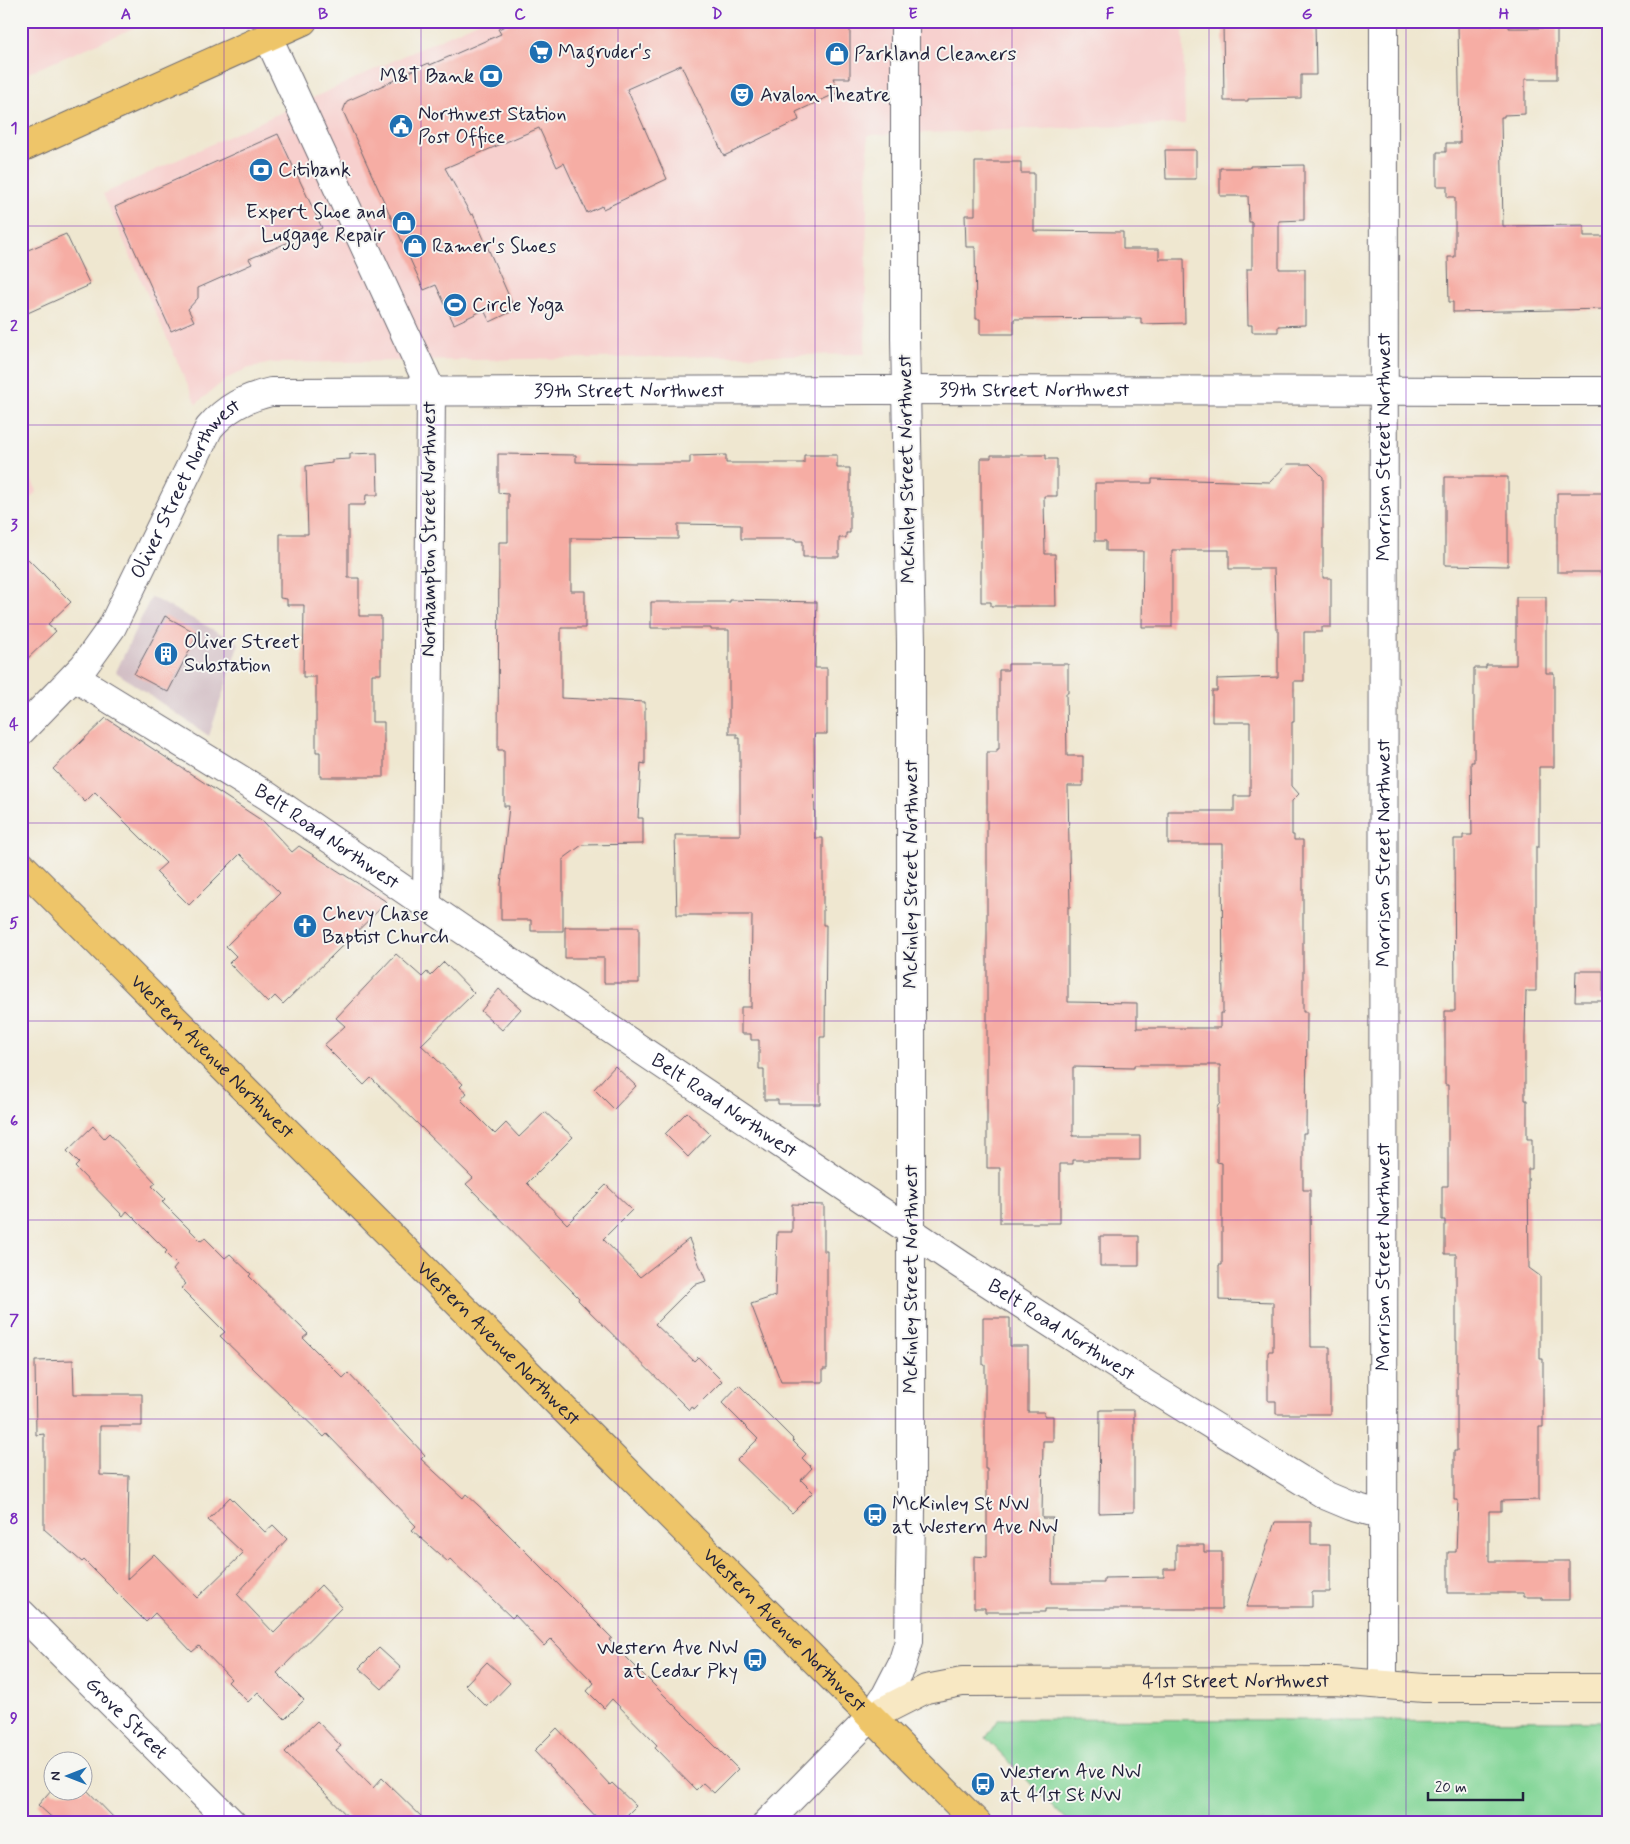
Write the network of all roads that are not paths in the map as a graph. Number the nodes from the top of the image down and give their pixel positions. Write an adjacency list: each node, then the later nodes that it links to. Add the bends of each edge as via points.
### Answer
1 (303, 21): 4 (main road)
2 (905, 21): 7 (street, McKinley Street Northwest)
3 (1384, 21): 8 (street, Morrison Street Northwest)
4 (268, 37): 5 (main road); 6 (street, Northampton Street Northwest)
5 (21, 148)
6 (431, 390): 7 (street, 39th Street Northwest); 10 (street, Oliver Street Northwest, via 271,392 241,401 228,409 205,436 112,627); 13 (street, Northampton Street Northwest)
7 (906, 390): 8 (street, 39th Street Northwest); 14 (street, McKinley Street Northwest, via 911,643)
8 (1384, 391): 9 (street, 39th Street Northwest); 15 (street, Morrison Street Northwest)
9 (1609, 391)
10 (74, 677): 11 (street, Oliver Street Northwest); 13 (street, Belt Road Northwest, via 266,795)
11 (21, 730)
12 (21, 865): 19 (main road, Western Avenue Northwest)
13 (427, 906): 14 (street, Belt Road Northwest)
14 (911, 1233): 15 (street, Belt Road Northwest, via 1327,1496); 19 (street, McKinley Street Northwest, via 909,1641 902,1664)
15 (1383, 1515): 17 (street, Morrison Street Northwest)
16 (21, 1613): 20 (street, Grove Street)
17 (1383, 1685): 18 (main road, 41st Street Northwest); 19 (main road, 41st Street Northwest, via 1335,1681 962,1682 926,1689)
18 (1609, 1688)
19 (871, 1717): 21 (street, McKinley Street Northwest); 22 (main road, Western Avenue Northwest)
20 (232, 1823)
21 (766, 1823)
22 (977, 1823)

